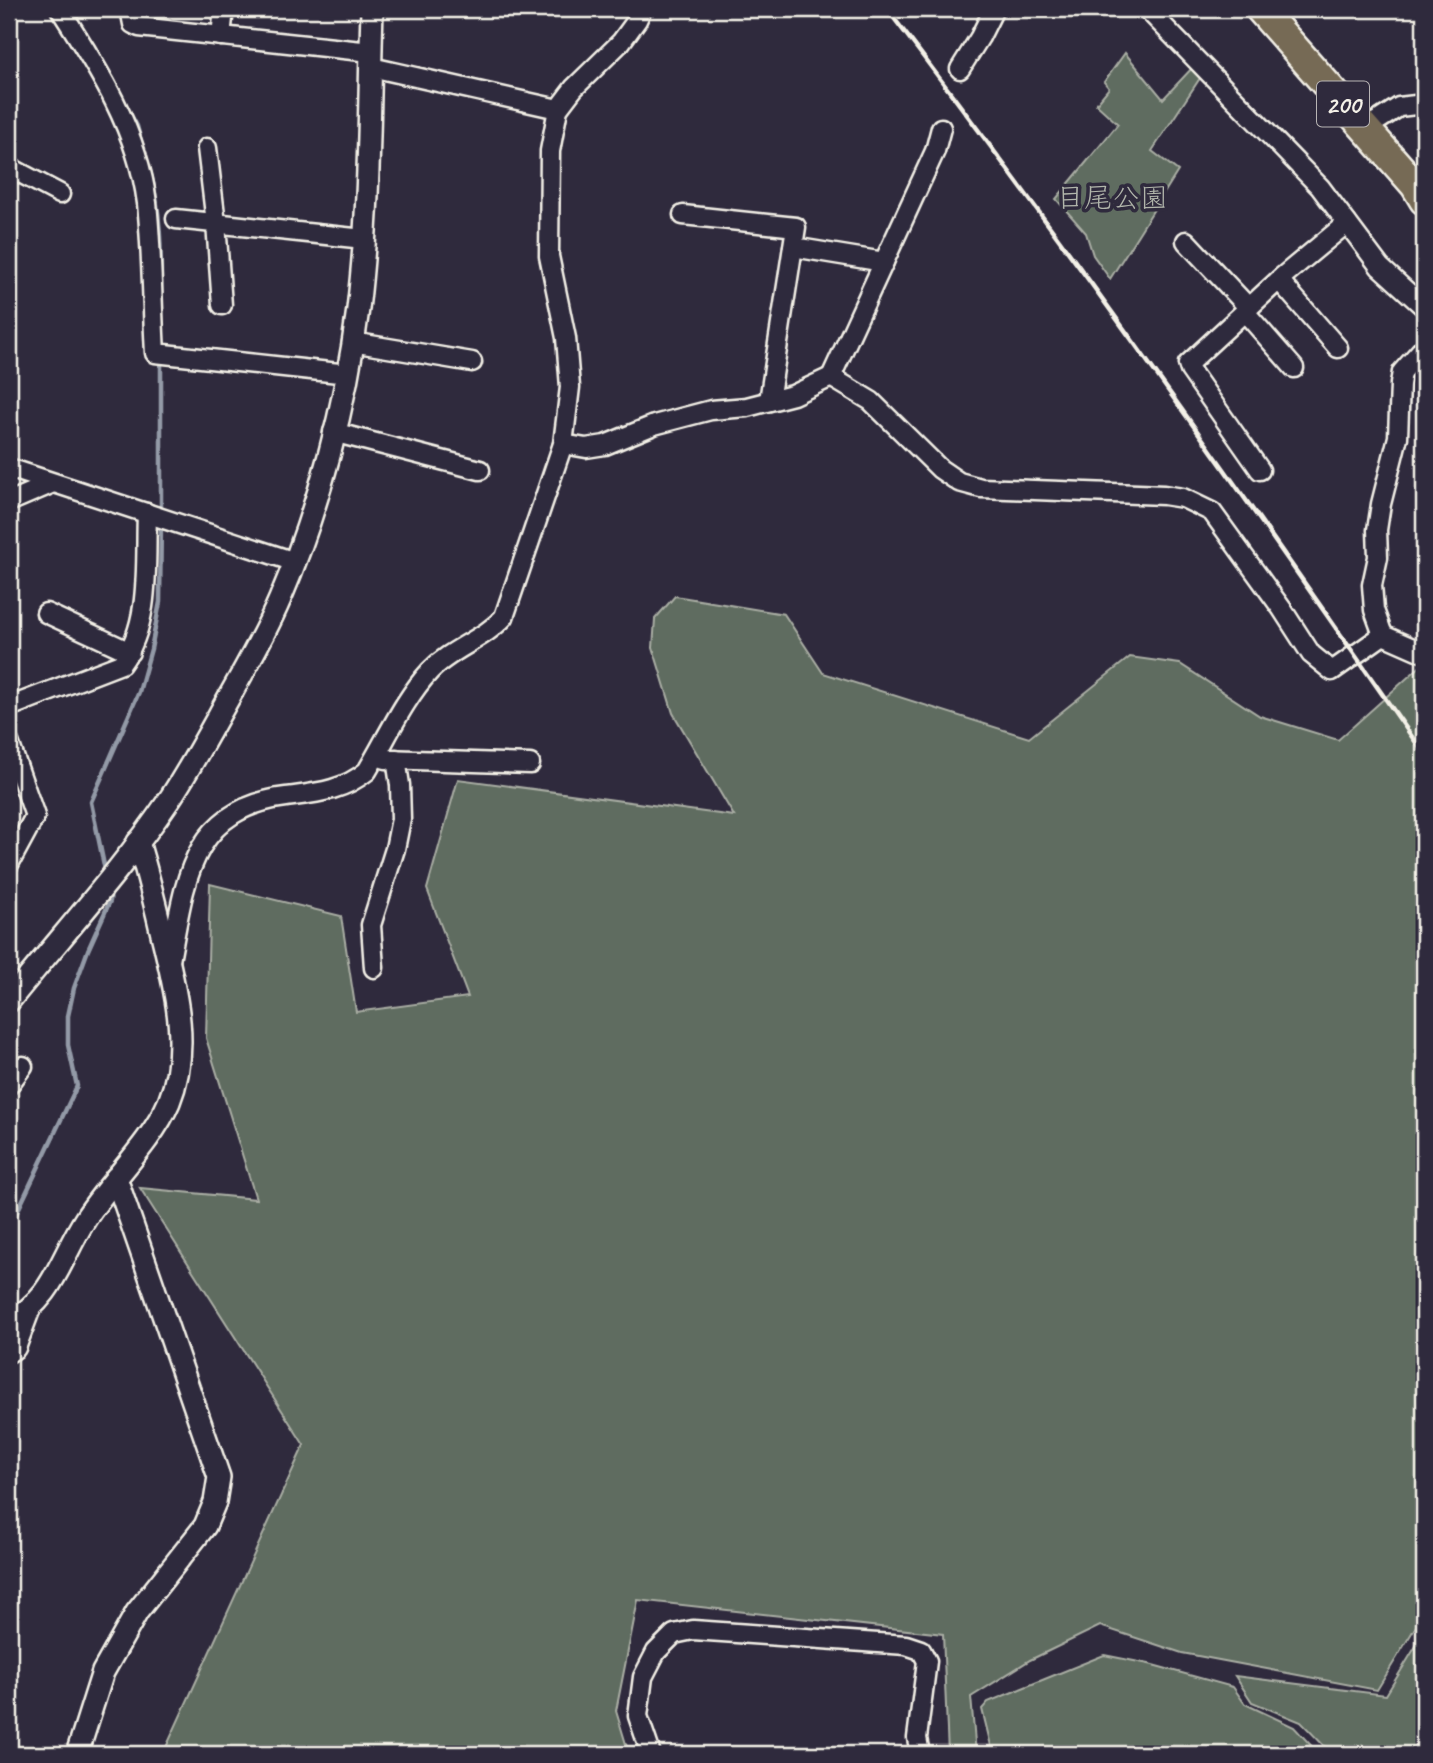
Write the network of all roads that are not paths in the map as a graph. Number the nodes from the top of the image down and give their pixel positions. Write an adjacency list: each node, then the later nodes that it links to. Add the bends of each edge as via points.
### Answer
1 (60, 9): 37 (street, via 111,92 133,145 146,202 155,353)
2 (130, 9): 9 (street, via 133,24 139,27)
3 (224, 9): 9 (street)
4 (372, 9): 10 (street)
5 (642, 9): 13 (street, via 621,43)
6 (994, 9): 11 (street)
7 (1147, 9): 23 (street, via 1320,187)
8 (1260, 9): 15 (highway, 200)
9 (221, 36): 10 (street)
10 (371, 59): 13 (street); 24 (street)
11 (960, 69)
12 (1424, 104): 15 (street, via 1399,107)
13 (558, 109): 41 (street, via 550,151 549,256 570,373)
14 (942, 128): 27 (street)
15 (1365, 128): 19 (highway, 200)
16 (207, 148): 22 (street)
17 (9, 167): 18 (street)
18 (60, 194)
19 (1424, 200)
20 (683, 215): 26 (street, via 796,227)
21 (176, 219): 22 (street)
22 (216, 223): 24 (street); 29 (street)
23 (1347, 223): 28 (street); 30 (street, via 1380,267)
24 (364, 239): 32 (street)
25 (1186, 241): 31 (street)
26 (793, 247): 27 (street); 39 (street)
27 (884, 262): 38 (street)
28 (1279, 280): 31 (street); 34 (street)
29 (222, 305)
30 (1424, 307)
31 (1247, 310): 36 (street); 44 (street, via 1188,364)
32 (352, 342): 35 (street); 37 (street)
33 (1424, 347): 50 (street, via 1402,372 1398,437 1377,530 1372,586)
34 (1338, 348)
35 (472, 362)
36 (1294, 368)
37 (348, 374): 40 (street)
38 (831, 377): 39 (street); 50 (street, via 871,401 940,469 960,482 981,488 1164,495 1213,512 1311,654 1332,671)
39 (769, 401): 41 (street, via 711,410 586,449)
40 (334, 432): 43 (street); 48 (street)
41 (563, 444): 55 (street, via 504,617 430,671)
42 (9, 468): 45 (street)
43 (480, 470)
44 (1260, 470)
45 (51, 484): 46 (street); 47 (street)
46 (9, 502)
47 (147, 513): 48 (street); 51 (street, via 143,605)
48 (295, 562): 58 (street, via 252,655 170,799)
49 (46, 613): 51 (street)
50 (1383, 635): 52 (street)
51 (130, 652): 53 (street, via 121,664)
52 (1424, 653)
53 (9, 707)
54 (9, 742): 59 (street, via 35,816)
55 (374, 759): 56 (street); 60 (street, via 367,771 342,788 265,799 237,810 216,827 191,866)
56 (396, 759): 57 (street); 61 (street, via 401,819 371,925)
57 (530, 764)
58 (138, 842): 60 (street); 62 (street)
59 (9, 864)
60 (169, 964): 65 (street, via 180,1016 177,1070 169,1102)
61 (374, 968)
62 (9, 1001)
63 (23, 1066): 64 (street)
64 (9, 1085)
65 (116, 1178): 66 (street, via 86,1217 48,1290); 69 (street, via 219,1477 205,1527 137,1612 103,1672)
66 (31, 1308): 67 (street); 68 (street, via 16,1348)
67 (9, 1322)
68 (9, 1353)
69 (76, 1754)
70 (651, 1754): 71 (street, via 638,1716 643,1677 656,1651 674,1634 693,1629 906,1645 920,1650 927,1661 917,1738)
71 (920, 1754)

